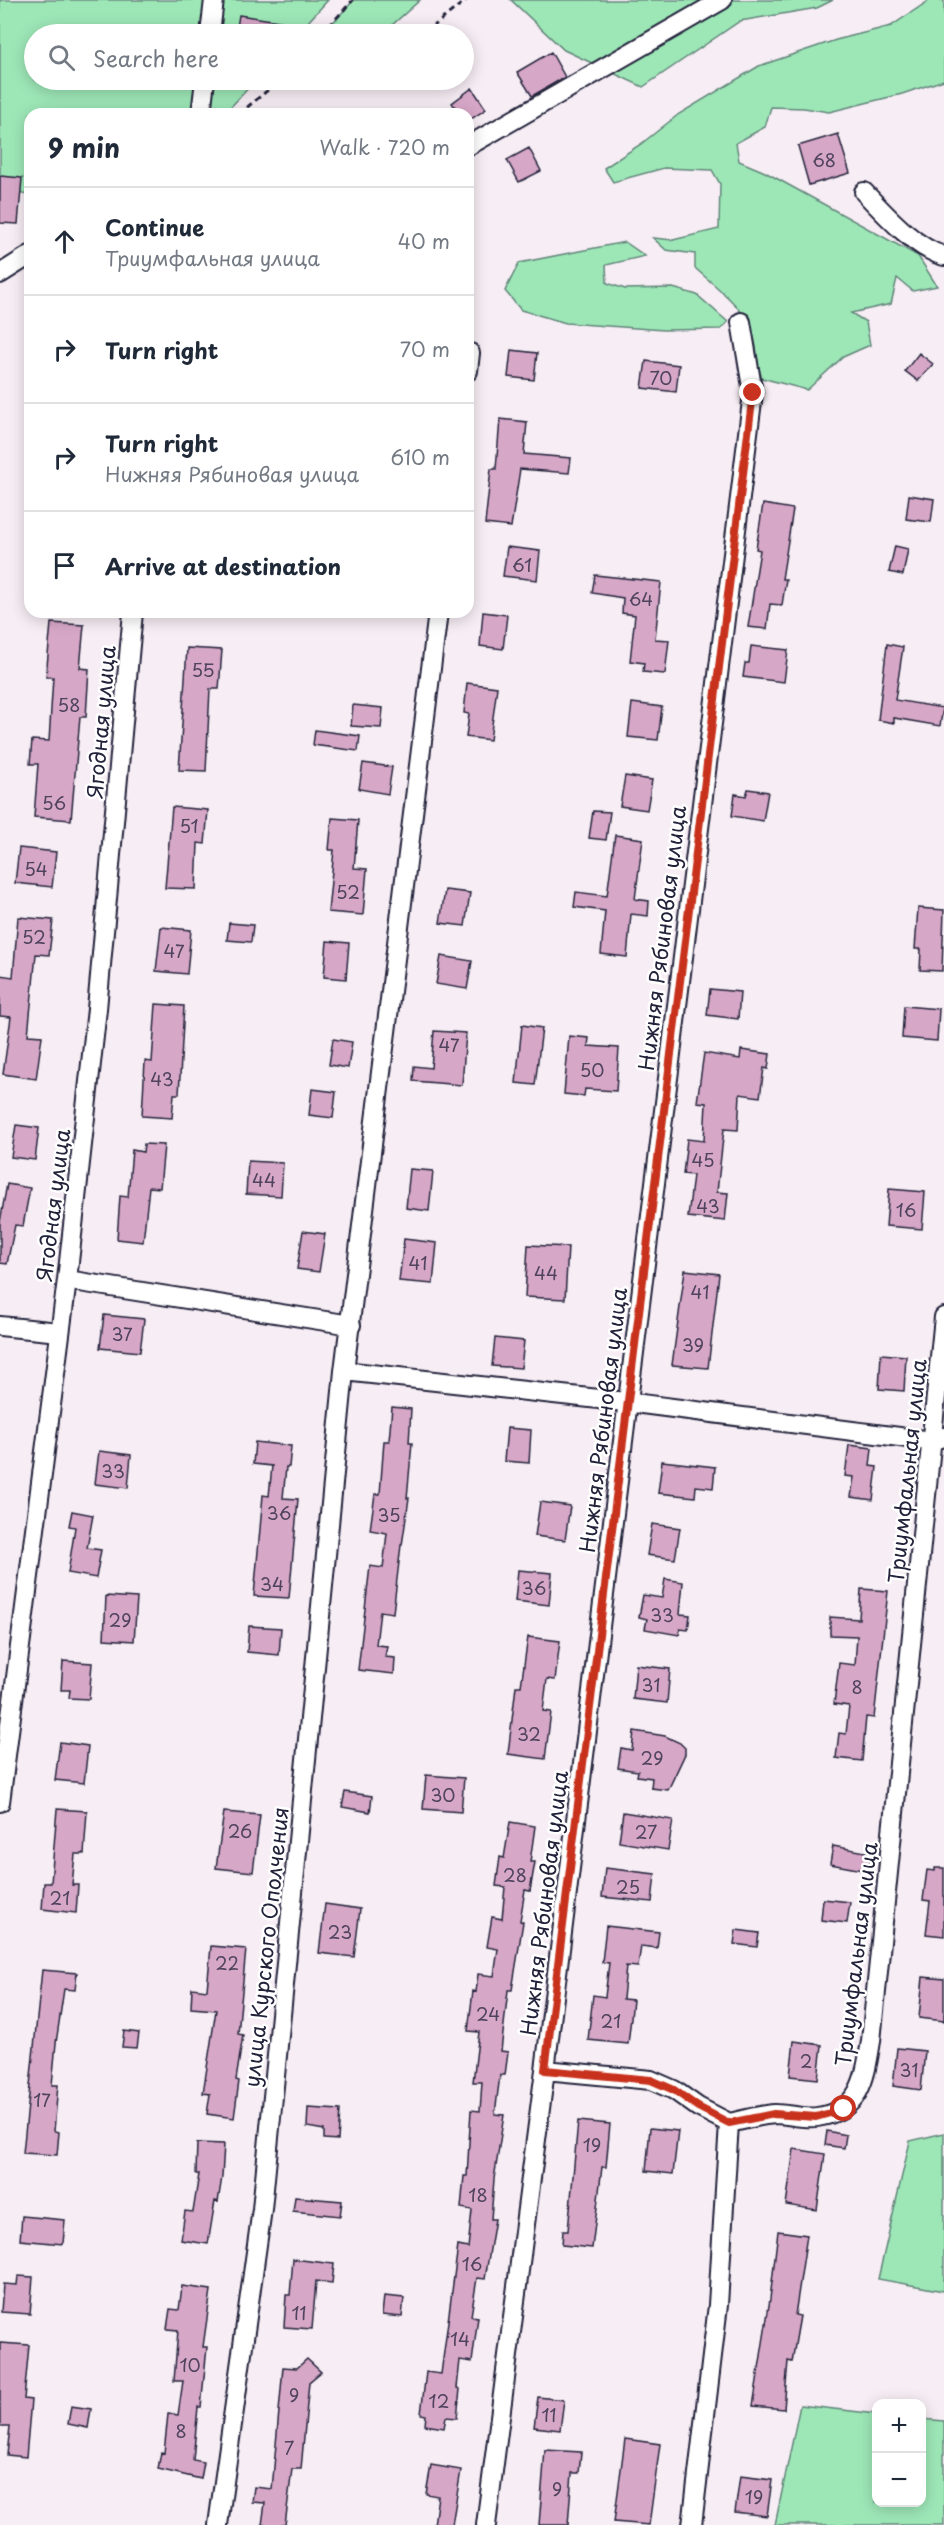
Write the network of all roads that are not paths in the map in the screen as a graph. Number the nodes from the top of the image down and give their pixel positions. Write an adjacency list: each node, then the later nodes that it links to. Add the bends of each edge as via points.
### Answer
1 (214, 0): 3 (street)
2 (722, 0): 6 (street)
3 (211, 24)
4 (204, 90): 5 (street)
5 (202, 108)
6 (474, 143)
7 (864, 192): 8 (street, via 930,252)
8 (944, 256)
9 (24, 259): 10 (street)
10 (0, 274)
11 (741, 322): 20 (street, Нижняя Рябиновая улица, via 753,393)
12 (132, 618): 14 (street, Ягодная улица, via 97,1009)
13 (437, 618): 16 (street, улица Курского Ополчения)
14 (67, 1280): 16 (street); 18 (street, Ягодная улица)
15 (944, 1317): 21 (street, Триумфальная улица)
16 (351, 1325): 19 (street, улица Курского Ополчения)
17 (0, 1326): 18 (street)
18 (59, 1332): 22 (street, Ягодная улица)
19 (344, 1371): 20 (street); 25 (street, улица Курского Ополчения, via 262,2209)
20 (626, 1402): 21 (street); 23 (street, Нижняя Рябиновая улица)
21 (938, 1439): 24 (street, Триумфальная улица, via 865,2073 855,2097 844,2109 816,2117 774,2114)
22 (0, 1802)
23 (545, 2070): 24 (street, via 651,2080); 26 (street, Нижняя Рябиновая улица)
24 (729, 2123): 27 (street, via 718,2305)
25 (218, 2525)
26 (486, 2525)
27 (692, 2525)

